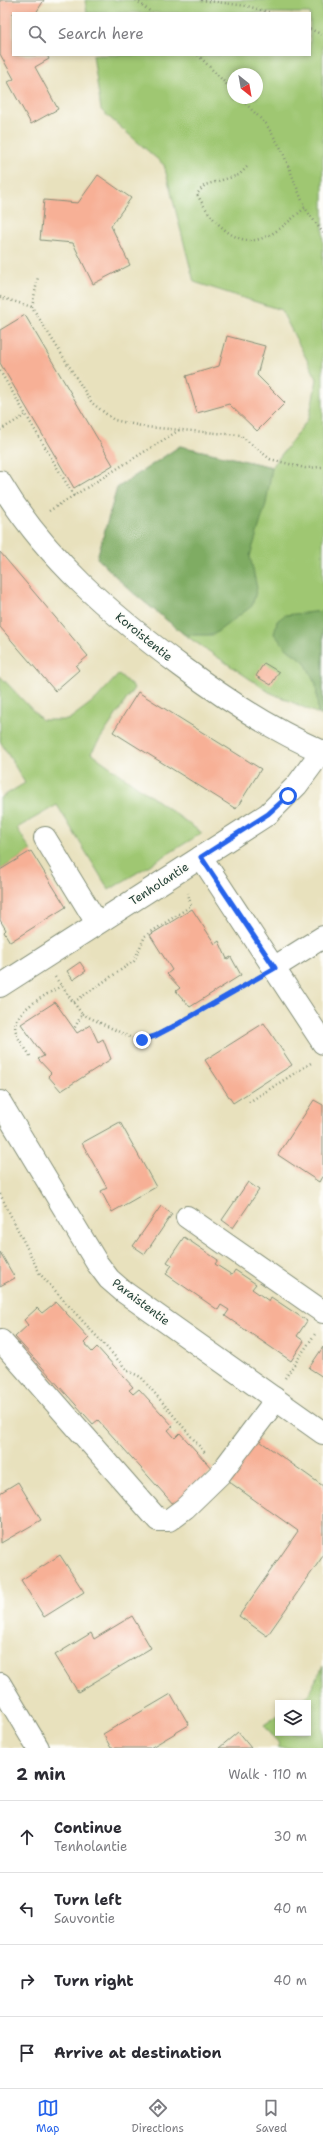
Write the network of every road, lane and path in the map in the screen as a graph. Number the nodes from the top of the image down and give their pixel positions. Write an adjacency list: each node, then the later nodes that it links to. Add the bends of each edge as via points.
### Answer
1 (136, 0): 3 (path)
2 (201, 0): 4 (path, via 247,6)
3 (151, 12)
4 (268, 12)
5 (311, 29): 6 (path)
6 (323, 35)
7 (199, 56): 8 (path)
8 (227, 85)
9 (246, 104): 11 (path, via 266,124 282,150)
10 (247, 167): 11 (path, via 239,174 205,185 197,194 209,215 234,236 251,240 264,238)
11 (305, 208): 12 (path)
12 (323, 233)
13 (38, 277): 15 (path)
14 (0, 297): 15 (path)
15 (32, 307): 18 (path, via 92,403 114,420)
16 (0, 371): 17 (path)
17 (26, 415): 19 (path); 22 (path)
18 (181, 429): 20 (path, via 240,435 270,459 305,468); 22 (path)
19 (0, 430)
20 (323, 467)
21 (0, 482): 24 (street, Koroistentie, via 52,552 83,586 143,638 239,707)
22 (74, 496): 23 (path)
23 (49, 511)
24 (323, 752): 26 (street, Tenholantie, via 298,785 268,814)
25 (45, 838): 28 (street)
26 (201, 857): 28 (street, Tenholantie); 30 (street)
27 (187, 892): 34 (path, via 191,906 145,936 134,961)
28 (97, 923): 32 (street, Tenholantie)
29 (323, 937): 30 (street)
30 (275, 968): 35 (path, via 176,1025 142,1040 132,1038); 37 (street)
31 (54, 976): 33 (path)
32 (0, 986)
33 (61, 986): 34 (path); 38 (path, via 21,1012 15,1021 15,1031)
34 (74, 1002): 35 (path)
35 (82, 1014): 36 (path)
36 (74, 1030)
37 (320, 1051): 40 (path)
38 (30, 1056)
39 (0, 1102): 45 (street, Paraistentie, via 109,1279)
40 (249, 1102)
41 (0, 1194): 47 (path, via 40,1274 128,1372 141,1377 207,1454)
42 (187, 1217): 43 (street)
43 (321, 1320): 45 (path)
44 (1, 1341): 47 (street, via 158,1520 169,1520)
45 (274, 1398): 46 (street, Paraistentie); 47 (street, via 269,1409)
46 (323, 1433)
47 (220, 1474)
48 (0, 1684): 49 (street)
49 (38, 1748)

